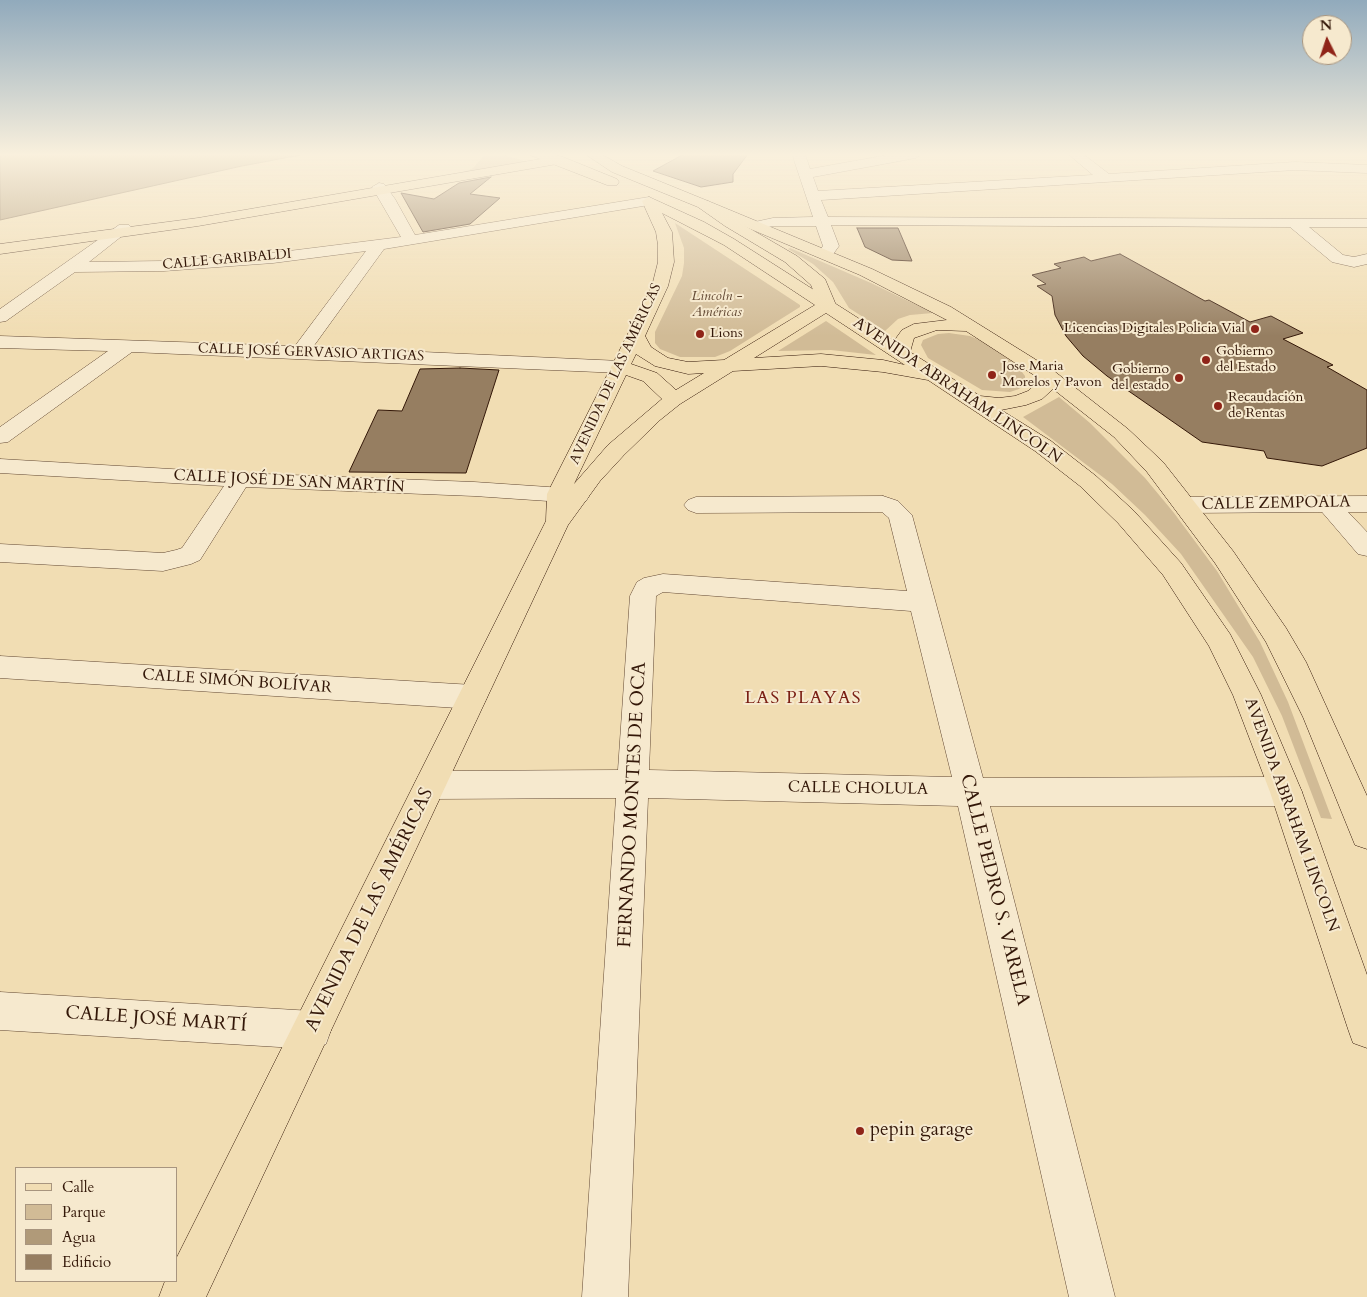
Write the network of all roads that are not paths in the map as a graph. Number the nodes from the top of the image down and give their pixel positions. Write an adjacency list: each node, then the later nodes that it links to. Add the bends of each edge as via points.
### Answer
1 (223, 215): 15 (main road)
2 (396, 215): 16 (street)
3 (566, 215): 16 (street, CALLE GARIBALDI)
4 (656, 215): 28 (main road, AVENIDA DE LAS AMÉRICAS, via 664,232 666,262 660,286)
5 (677, 215): 25 (main road, AVENIDA ABRAHAM LINCOLN, via 707,229)
6 (717, 215): 25 (main road, via 799,265 818,283)
7 (728, 215): 14 (main road)
8 (820, 215): 10 (street)
9 (988, 215): 11 (street)
10 (822, 221): 11 (street); 14 (street, via 773,222); 20 (street, via 830,246)
11 (992, 221): 12 (street)
12 (1294, 222): 13 (street); 21 (street, via 1338,259 1354,262)
13 (1367, 223)
14 (755, 226): 20 (main road)
15 (121, 231): 17 (main road); 19 (main road); 22 (street)
16 (410, 240): 18 (street, CALLE GARIBALDI)
17 (0, 244)
18 (379, 246): 22 (street, CALLE GARIBALDI, via 213,263); 31 (street)
19 (0, 249)
20 (825, 254): 27 (main road, via 911,293)
21 (1367, 259)
22 (70, 267): 24 (street)
23 (9, 290): 24 (street)
24 (37, 290): 26 (street)
25 (827, 304): 32 (main road, AVENIDA ABRAHAM LINCOLN); 34 (main road, AVENIDA DE LAS AMÉRICAS)
26 (0, 317)
27 (972, 326): 32 (main road, via 937,324 920,328 908,334); 35 (main road)
28 (636, 336): 33 (main road, AVENIDA DE LAS AMÉRICAS); 34 (main road, via 643,350 662,362 688,368)
29 (0, 342): 30 (street, CALLE JOSÉ GERVASIO ARTIGAS)
30 (128, 346): 31 (street, CALLE JOSÉ GERVASIO ARTIGAS); 39 (street)
31 (300, 352): 33 (street, CALLE JOSÉ GERVASIO ARTIGAS)
32 (901, 352): 36 (main road, AVENIDA ABRAHAM LINCOLN)
33 (621, 367): 37 (main road, via 650,377 667,390); 42 (main road, AVENIDA DE LAS AMÉRICAS)
34 (726, 367): 36 (main road, via 798,361 851,361); 37 (main road, AVENIDA DE LAS AMÉRICAS)
35 (1047, 375): 38 (main road, via 1045,386 1035,395 999,404); 46 (main road, via 1121,433 1155,467)
36 (941, 379): 38 (main road, AVENIDA ABRAHAM LINCOLN)
37 (673, 400): 42 (main road, AVENIDA DE LAS AMÉRICAS, via 616,450)
38 (976, 402): 55 (main road, AVENIDA ABRAHAM LINCOLN, via 1043,446 1088,481 1126,517 1172,569 1220,641 1247,695)
39 (0, 437)
40 (0, 466): 41 (street, CALLE JOSÉ DE SAN MARTÍN)
41 (239, 480): 42 (street, CALLE JOSÉ DE SAN MARTÍN); 48 (street, via 191,554 174,561)
42 (564, 504): 51 (main road, AVENIDA DE LAS AMÉRICAS)
43 (1328, 504): 44 (street, CALLE ZEMPOALA); 46 (street, CALLE ZEMPOALA); 47 (street)
44 (1367, 504)
45 (696, 505): 49 (street, CALLE PEDRO S. VARELA, via 890,506 900,515)
46 (1185, 506): 56 (main road, via 1243,585 1296,670)
47 (1367, 548)
48 (0, 553)
49 (921, 602): 52 (street, FERNANDO MONTES DE OCA, via 663,583 646,590 643,596); 54 (street, CALLE PEDRO S. VARELA)
50 (0, 667): 51 (street, CALLE SIMÓN BOLÍVAR)
51 (473, 697): 53 (main road, AVENIDA DE LAS AMÉRICAS)
52 (635, 784): 53 (street, CALLE CHOLULA); 54 (street, CALLE CHOLULA); 63 (street, FERNANDO MONTES DE OCA)
53 (430, 785): 60 (main road, AVENIDA DE LAS AMÉRICAS)
54 (971, 792): 55 (street, CALLE CHOLULA); 64 (street, CALLE PEDRO S. VARELA)
55 (1286, 792): 57 (main road, AVENIDA ABRAHAM LINCOLN)
56 (1367, 834)
57 (1340, 947): 58 (main road); 61 (main road, AVENIDA ABRAHAM LINCOLN)
58 (1367, 979)
59 (0, 1011): 60 (street, CALLE JOSÉ MARTÍ)
60 (312, 1030): 62 (main road, AVENIDA DE LAS AMÉRICAS)
61 (1367, 1030)
62 (182, 1297)
63 (605, 1297)
64 (1092, 1297)

